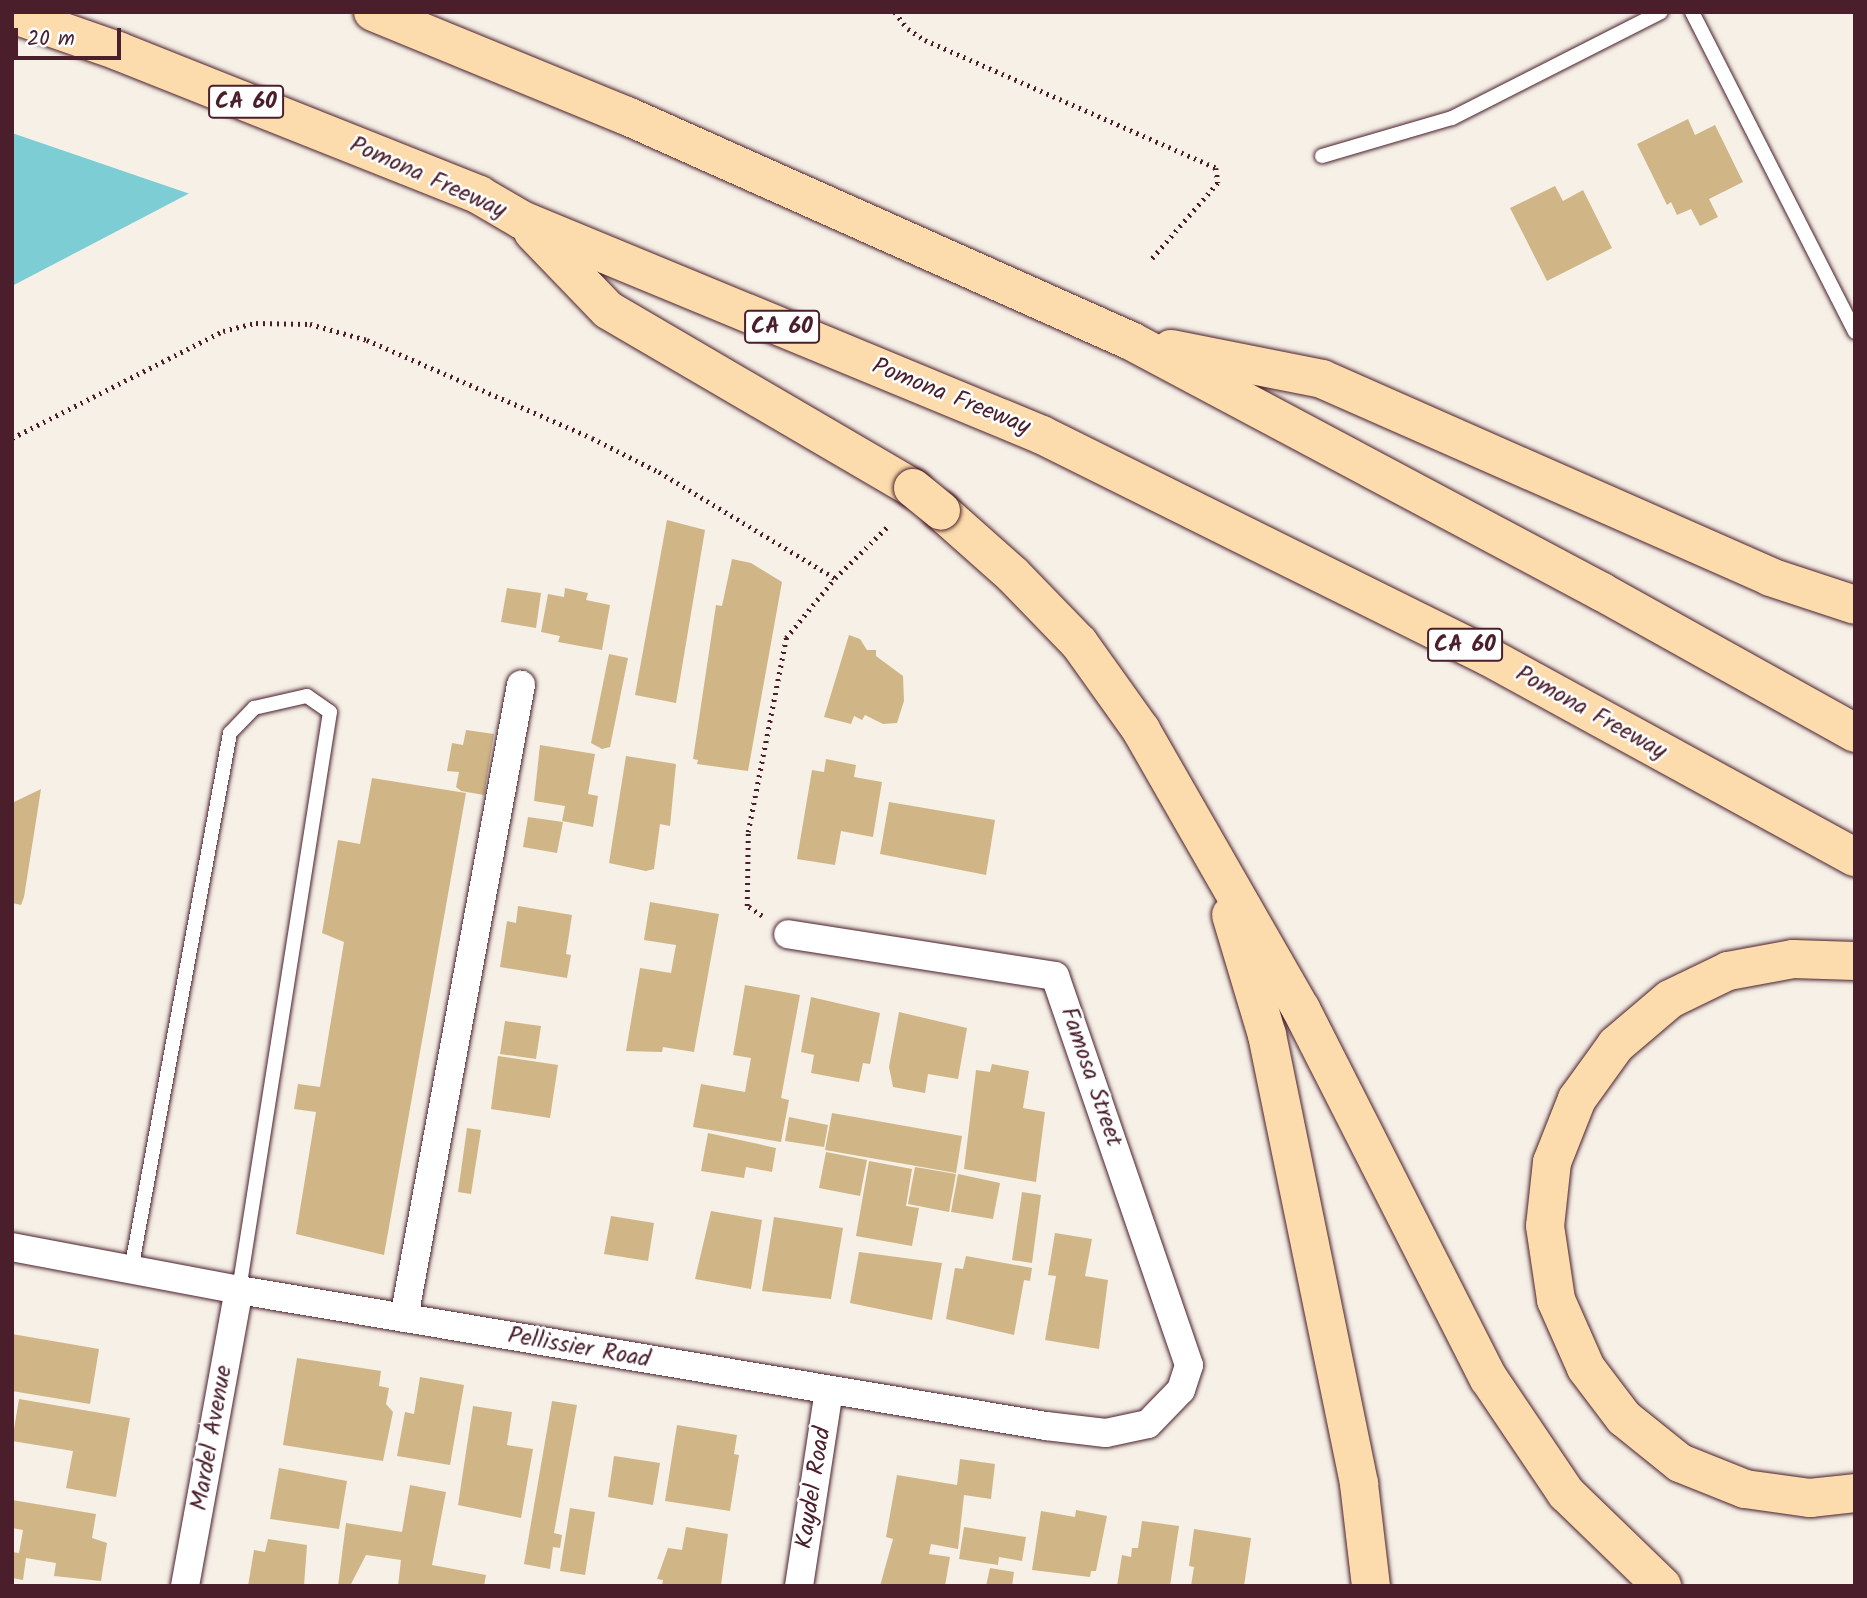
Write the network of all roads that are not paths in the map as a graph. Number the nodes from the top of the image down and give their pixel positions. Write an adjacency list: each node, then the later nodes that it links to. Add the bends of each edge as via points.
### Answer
1 (373, 12): 8 (highway, via 627,116)
2 (1661, 12): 5 (lane, via 1452,118)
3 (1692, 12): 7 (lane)
4 (12, 14): 6 (highway, Pomona Freeway / CA 60, via 118,51 478,195)
5 (1322, 156)
6 (522, 220): 12 (highway, via 608,310 927,499 1013,575 1079,643 1142,730); 13 (highway, Pomona Freeway / CA 60, via 1055,440 1489,657)
7 (1855, 332)
8 (1131, 341): 9 (highway, via 1322,379 1770,577); 11 (highway, via 1602,592)
9 (1855, 605)
10 (521, 685): 19 (street)
11 (1855, 733)
12 (1209, 843): 25 (highway, via 1267,1035 1359,1484); 26 (highway, via 1301,1009 1489,1379 1566,1493)
13 (1855, 857)
14 (788, 934): 21 (street, Famosa Street, via 1055,976 1189,1365 1181,1390)
15 (1855, 961): 22 (highway, via 1793,959 1728,971 1670,999 1616,1045 1577,1099 1552,1162 1545,1226 1556,1300 1586,1368 1624,1418 1680,1463 1745,1489 1810,1498)
16 (12, 1247): 17 (street, Pellissier Road)
17 (131, 1270): 18 (street, Pellissier Road); 18 (lane, via 230,733 254,708 307,696 330,712)
18 (239, 1290): 19 (street, Pellissier Road); 23 (street, Mardel Avenue)
19 (404, 1318): 20 (street, Pellissier Road)
20 (829, 1391): 21 (street, Pellissier Road, via 1105,1433); 24 (street, Kaydel Road)
21 (1148, 1424)
22 (1855, 1493)
23 (185, 1586)
24 (799, 1586)
25 (1371, 1586)
26 (1661, 1586)

